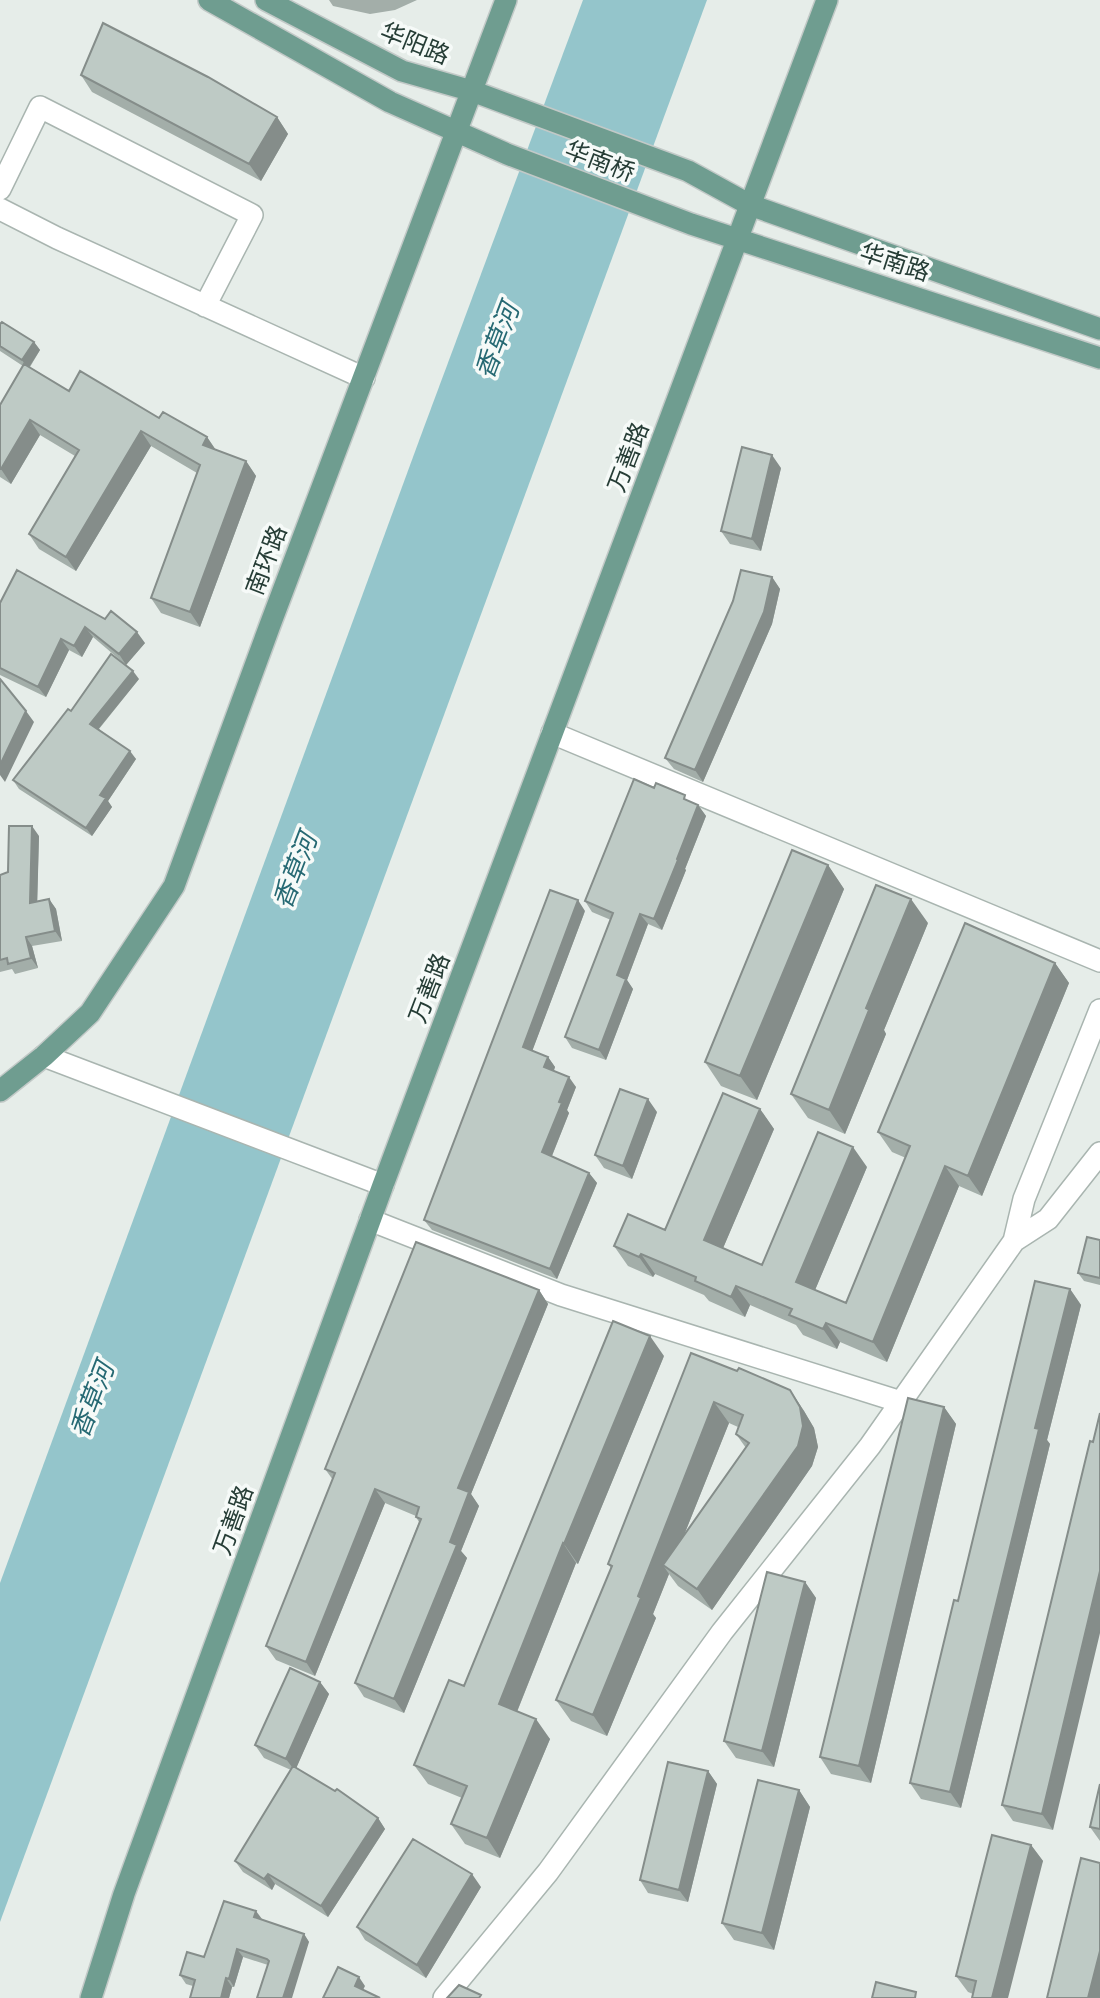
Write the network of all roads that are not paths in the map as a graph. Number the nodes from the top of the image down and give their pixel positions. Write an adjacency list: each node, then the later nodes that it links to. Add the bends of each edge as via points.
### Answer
1 (209, 0): 6 (main road, via 390,102)
2 (266, 0): 5 (main road, 华阳路, via 402,71)
3 (506, 0): 5 (main road, 南环路)
4 (827, 0): 9 (main road, 万善路)
5 (472, 91): 6 (main road, 南环路); 7 (main road, 华南桥)
6 (456, 133): 11 (main road, 华南桥); 16 (main road, 南环路)
7 (688, 171): 9 (main road, 华南路)
8 (0, 189): 13 (street, via 40,107 252,215)
9 (750, 205): 12 (main road, 万善路); 14 (main road, 华南路)
10 (0, 209): 13 (street)
11 (674, 217): 12 (main road, 华南路)
12 (737, 239): 15 (main road, 华南路); 17 (main road, 万善路)
13 (205, 306): 16 (street)
14 (1100, 328)
15 (1100, 358)
16 (363, 378): 20 (main road, 南环路, via 174,886 90,1013)
17 (552, 733): 18 (street); 23 (main road, 万善路)
18 (1100, 961)
19 (1100, 1010): 25 (street, via 1024,1199)
20 (44, 1056): 21 (main road, 南环路); 23 (street)
21 (0, 1091)
22 (1100, 1153): 25 (street, via 1048,1219)
23 (383, 1185): 24 (main road, 万善路)
24 (370, 1220): 26 (street, via 561,1295); 27 (main road, 万善路, via 124,1894)
25 (1014, 1241): 26 (street)
26 (901, 1402): 28 (street, via 722,1632 548,1872)
27 (91, 1998)
28 (444, 1998)

